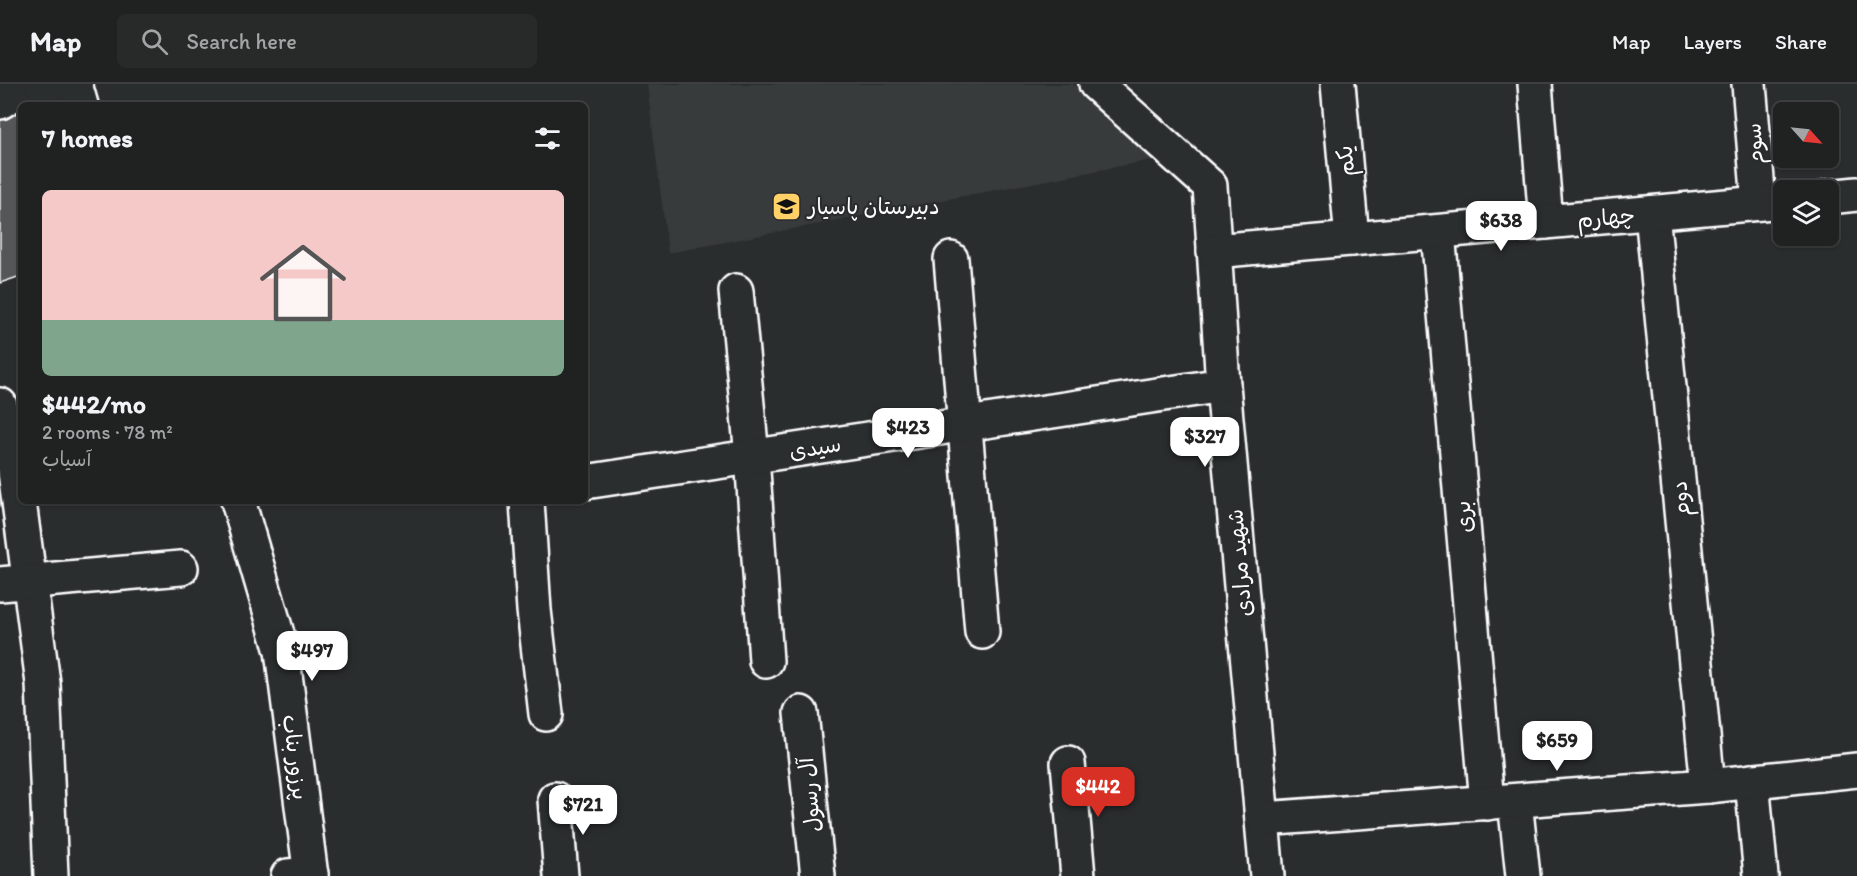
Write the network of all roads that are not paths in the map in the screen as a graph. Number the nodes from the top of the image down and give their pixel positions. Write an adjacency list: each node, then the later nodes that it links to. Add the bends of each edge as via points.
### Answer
1 (29, 84): 8 (street)
2 (42, 84): 9 (street)
3 (75, 84): 10 (street)
4 (1096, 84): 18 (street, شهید مرادی, via 1210,186)
5 (1338, 84): 17 (street, یکم)
6 (1535, 84): 15 (street)
7 (1749, 84): 13 (street, سوم)
8 (0, 102)
9 (53, 102)
10 (80, 102)
11 (1857, 194): 12 (street)
12 (1839, 196)
13 (1771, 202): 14 (street, چهارم)
14 (1652, 213): 15 (street, چهارم); 38 (street, دوم)
15 (1546, 222): 16 (street, چهارم)
16 (1438, 231): 17 (street, چهارم); 40 (street, بری)
17 (1352, 239): 18 (street, چهارم)
18 (1214, 251): 21 (street, شهید مرادی)
19 (951, 259): 23 (street)
20 (736, 291): 24 (street)
21 (1223, 386): 23 (street, سیدی); 41 (street, شهید مرادی)
22 (0, 405): 25 (street)
23 (966, 424): 24 (street, سیدی); 31 (street)
24 (752, 456): 26 (street, سیدی); 32 (street)
25 (12, 464): 30 (street)
26 (588, 482)
27 (239, 504): 42 (street, پرزور بناب, via 282,651)
28 (526, 504): 34 (street)
29 (181, 568): 30 (street)
30 (15, 582): 43 (street, via 43,684)
31 (982, 632)
32 (766, 661)
33 (801, 713): 45 (street, آل رسول)
34 (546, 714)
35 (1068, 764): 46 (street)
36 (1857, 770): 37 (street)
37 (1752, 781): 38 (street); 49 (street)
38 (1708, 786): 40 (street)
39 (555, 799): 44 (street)
40 (1501, 802): 41 (street); 48 (street, بری)
41 (1262, 819): 47 (street, شهید مرادی)
42 (304, 875)
43 (51, 876)
44 (561, 876)
45 (818, 876)
46 (1078, 876)
47 (1267, 876)
48 (1523, 876)
49 (1761, 876)

